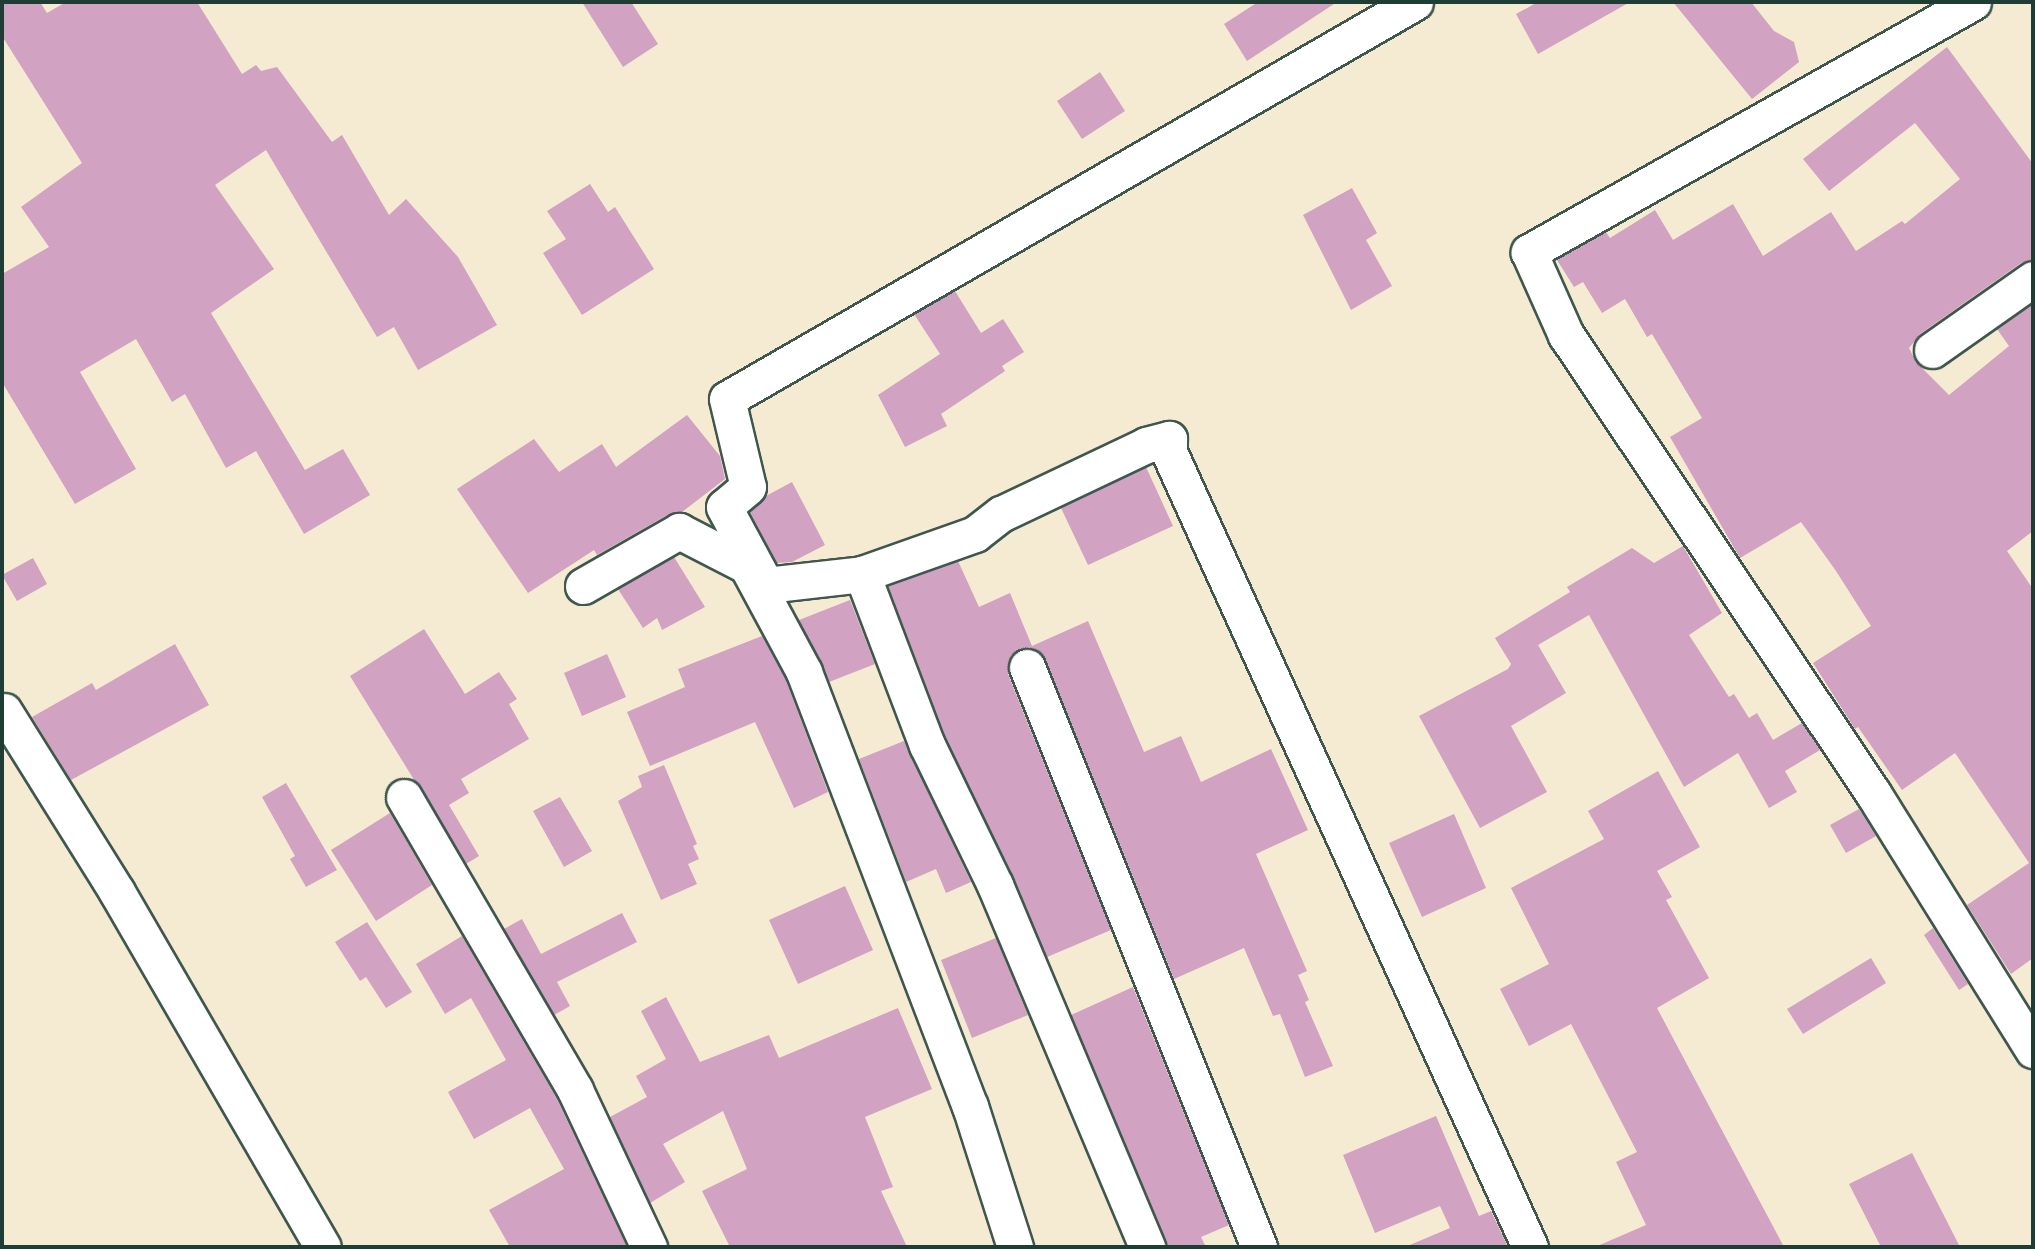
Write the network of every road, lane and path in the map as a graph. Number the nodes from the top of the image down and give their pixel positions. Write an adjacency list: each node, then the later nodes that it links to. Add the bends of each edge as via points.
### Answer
1 (1415, 2): 5 (street, via 727,399 748,487 724,507 766,585)
2 (1973, 2): 10 (street, via 1529,252 1566,335 1873,793)
3 (2033, 279): 4 (street)
4 (1933, 350)
5 (862, 574): 14 (street, via 927,745 995,885); 16 (street, via 975,534 1001,514 1146,445 1169,439 1169,452)
6 (583, 586): 13 (street, via 678,531 747,566 804,672 970,1106)
7 (1027, 667): 15 (street)
8 (4, 711): 11 (street, via 124,904)
9 (404, 797): 12 (street, via 575,1090)
10 (2033, 1050)
11 (323, 1247)
12 (649, 1247)
13 (1015, 1247)
14 (1147, 1247)
15 (1259, 1247)
16 (1530, 1247)

